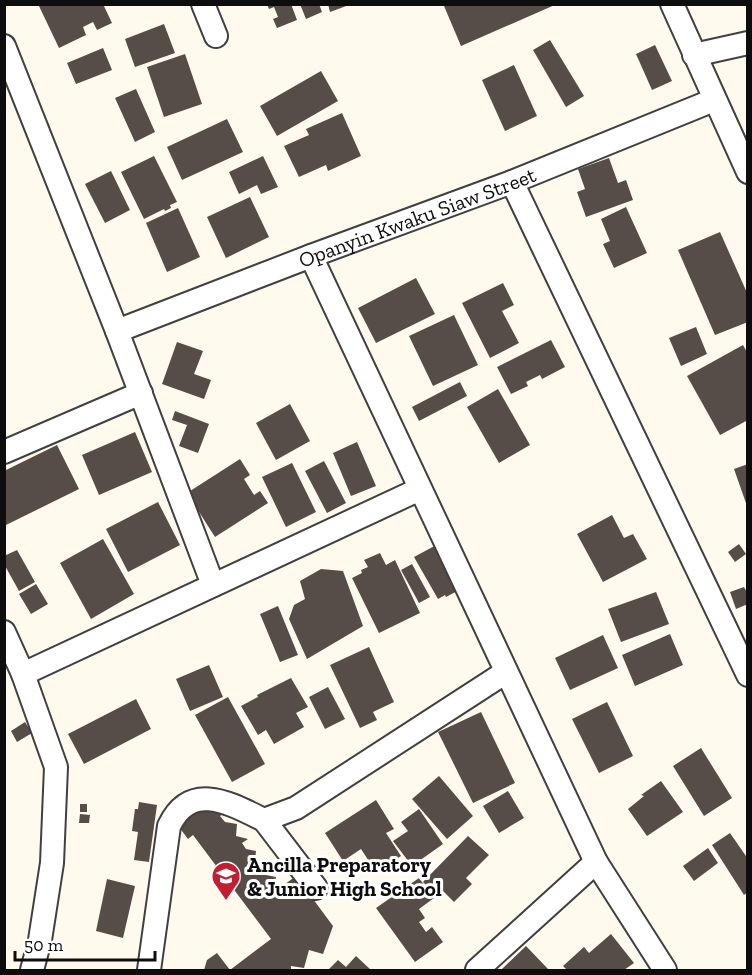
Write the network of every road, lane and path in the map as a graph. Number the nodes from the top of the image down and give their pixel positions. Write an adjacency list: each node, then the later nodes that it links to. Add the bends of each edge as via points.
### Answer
1 (203, 4): 3 (street)
2 (672, 4): 6 (street)
3 (216, 36)
4 (747, 43): 6 (street)
5 (4, 46): 11 (street)
6 (694, 55): 7 (street)
7 (714, 100): 8 (street); 9 (street, Opanyin Kwaku Siaw Street)
8 (747, 172)
9 (512, 182): 10 (street, Opanyin Kwaku Siaw Street); 19 (street)
10 (310, 256): 11 (street, Opanyin Kwaku Siaw Street); 14 (street)
11 (117, 331): 12 (street)
12 (141, 393): 13 (street); 15 (street)
13 (4, 452)
14 (420, 489): 15 (street); 17 (street)
15 (213, 585): 18 (street)
16 (4, 632): 18 (street)
17 (506, 672): 20 (street, via 296,808); 21 (street)
18 (23, 674): 23 (street, via 56,768 52,863)
19 (747, 675)
20 (264, 820): 22 (street); 24 (street, via 227,803 202,798 187,804 173,818)
21 (596, 862): 25 (street); 26 (street)
22 (316, 888)
23 (32, 970)
24 (149, 970)
25 (477, 970)
26 (665, 970)

